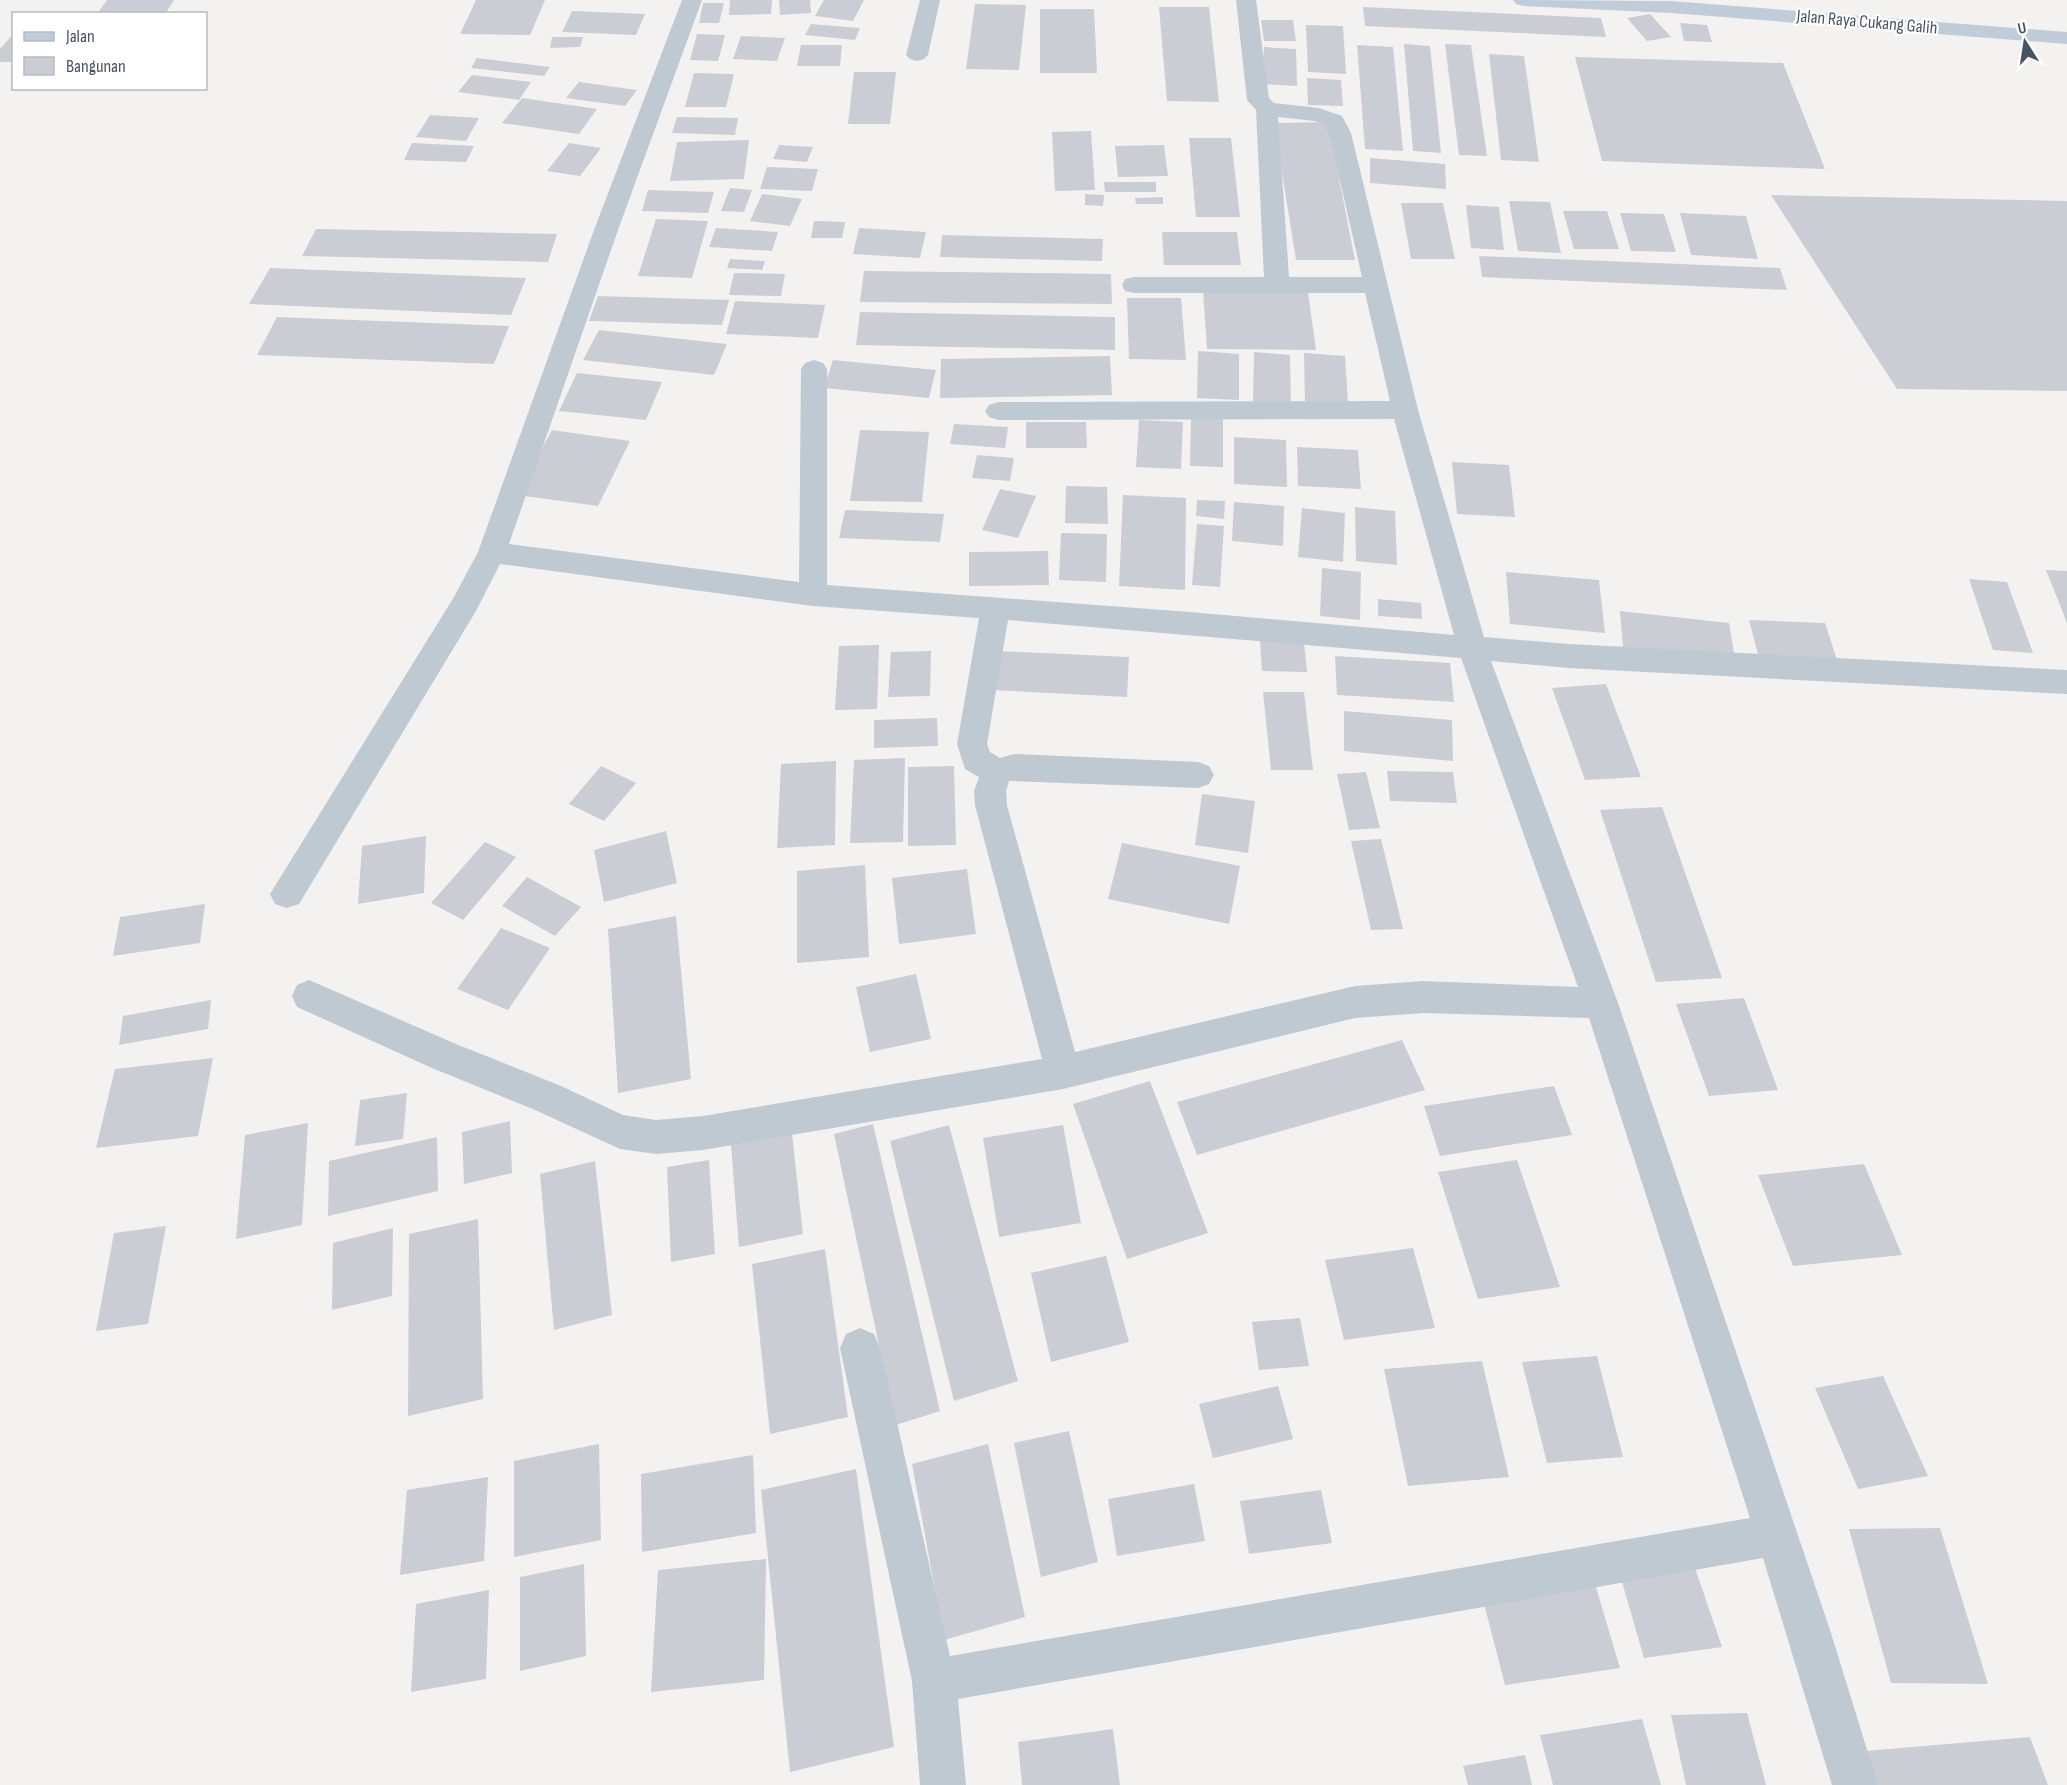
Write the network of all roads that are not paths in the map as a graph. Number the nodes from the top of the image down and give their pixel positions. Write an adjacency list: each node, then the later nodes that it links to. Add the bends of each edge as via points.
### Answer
1 (692, 0): 14 (street)
2 (930, 0): 6 (street)
3 (1246, 0): 7 (street, via 1255,88 1258,100)
4 (1523, 0): 5 (main road, Jalan Raya Cukang Galih, via 1671,7)
5 (2067, 38)
6 (917, 55)
7 (1267, 109): 9 (street); 10 (street, via 1319,115 1334,121)
8 (1134, 285): 9 (street)
9 (1277, 285): 10 (street)
10 (1375, 285): 12 (street)
11 (814, 369): 15 (street)
12 (1405, 410): 13 (street); 17 (street)
13 (998, 411)
14 (492, 552): 15 (street); 21 (street, via 466,603)
15 (813, 595): 16 (street)
16 (994, 610): 17 (street, via 1190,622); 19 (street, via 972,744 976,760)
17 (1472, 648): 18 (street); 23 (street)
18 (2067, 682)
19 (997, 771): 20 (street, via 1014,767); 24 (street, via 990,791 991,805)
20 (1198, 775)
21 (287, 894)
22 (309, 996): 24 (street, via 620,1132 656,1137 704,1133)
23 (1601, 1003): 24 (street, via 1423,997 1355,1002); 26 (street)
24 (1063, 1072)
25 (860, 1347): 27 (street)
26 (1776, 1536): 27 (street); 29 (street)
27 (934, 1681): 28 (street)
28 (943, 1785)
29 (1855, 1785)

